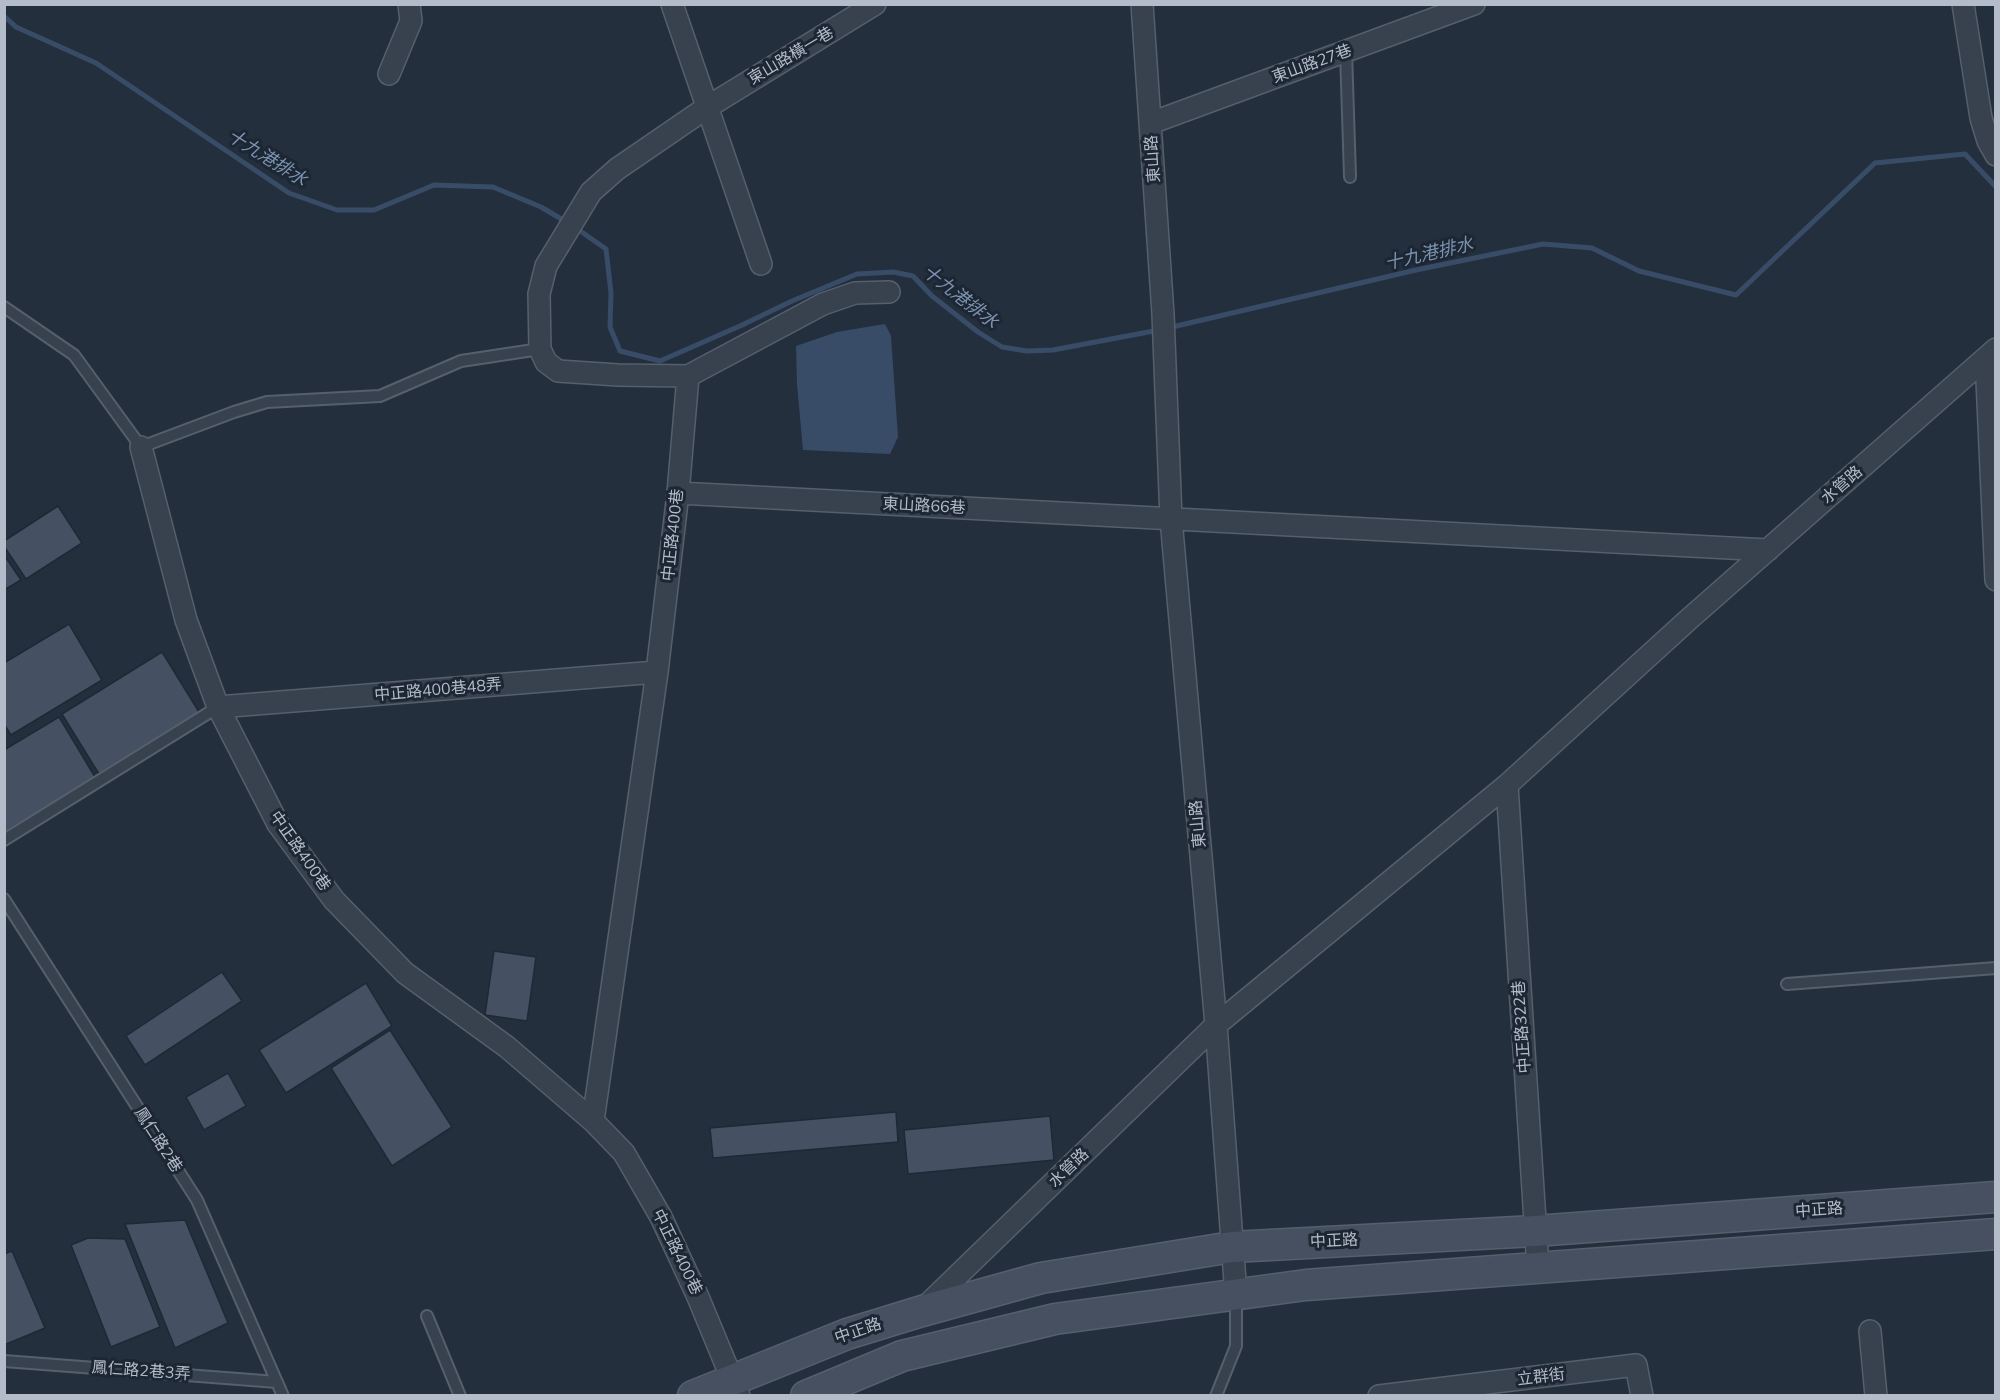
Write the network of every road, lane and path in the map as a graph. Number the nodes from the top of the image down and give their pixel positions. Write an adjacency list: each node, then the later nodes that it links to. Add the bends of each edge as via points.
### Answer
1 (409, 4): 8 (street, via 411,21)
2 (672, 4): 9 (street)
3 (875, 4): 9 (street, 東山路橫一巷)
4 (1142, 4): 10 (street, 東山路)
5 (1474, 4): 7 (street, 東山路27巷)
6 (1963, 4): 11 (street, via 1981,118)
7 (1346, 51): 10 (street, 東山路27巷); 12 (lane)
8 (389, 74)
9 (706, 108): 13 (street); 16 (street, 東山路橫一巷, via 617,169 591,192 546,266 539,294)
10 (1151, 123): 21 (street, 東山路)
11 (1995, 155)
12 (1350, 177)
13 (761, 264)
14 (889, 292): 18 (street, via 855,293 823,304)
15 (4, 307): 19 (lane, via 74,355)
16 (540, 349): 18 (street, via 546,362 558,371); 19 (lane, via 461,361 380,396 267,402)
17 (1991, 354): 22 (street, 水管路); 23 (street)
18 (688, 376): 20 (street, 中正路400巷)
19 (141, 447): 25 (street, 中正路400巷, via 186,620)
20 (678, 493): 21 (street, 東山路66巷); 24 (street, 中正路400巷)
21 (1171, 519): 22 (street, 東山路66巷); 31 (street, 東山路)
22 (1768, 550): 26 (street, 水管路)
23 (1995, 578)
24 (657, 672): 25 (street, 中正路400巷48弄); 32 (street, 中正路400巷)
25 (218, 708): 27 (lane); 32 (street, 中正路400巷, via 278,824 334,900 405,973 507,1047)
26 (1507, 785): 31 (street, 水管路); 34 (street, 中正路322巷)
27 (4, 840)
28 (4, 899): 43 (lane, 鳳仁路2巷, via 197,1200)
29 (1995, 968): 30 (lane)
30 (1787, 984)
31 (1216, 1025): 36 (street, 東山路); 39 (street, 水管路)
32 (593, 1121): 44 (street, 中正路400巷, via 624,1153 662,1217)
33 (1995, 1197): 34 (main road, 中正路)
34 (1535, 1231): 36 (main road, 中正路); 37 (street, 中正路322巷)
35 (1995, 1234): 37 (main road)
36 (1232, 1247): 38 (street, 東山路); 39 (main road, 中正路, via 1041,1278)
37 (1538, 1268): 38 (main road, via 1306,1285)
38 (1236, 1295): 48 (main road, via 1055,1319 902,1356); 49 (lane, via 1236,1346)
39 (922, 1311): 44 (main road, 中正路, via 847,1334)
40 (427, 1316): 46 (lane)
41 (1870, 1331): 52 (street)
42 (4, 1360): 43 (lane, 鳳仁路2巷3弄)
43 (277, 1382): 45 (lane, 鳳仁路2巷)
44 (736, 1388): 47 (main road, 中正路)
45 (283, 1395)
46 (460, 1395)
47 (693, 1395)
48 (806, 1395)
49 (1216, 1395)
50 (1379, 1395): 51 (street, 立群街, via 1636,1365)
51 (1642, 1395)
52 (1876, 1395)

